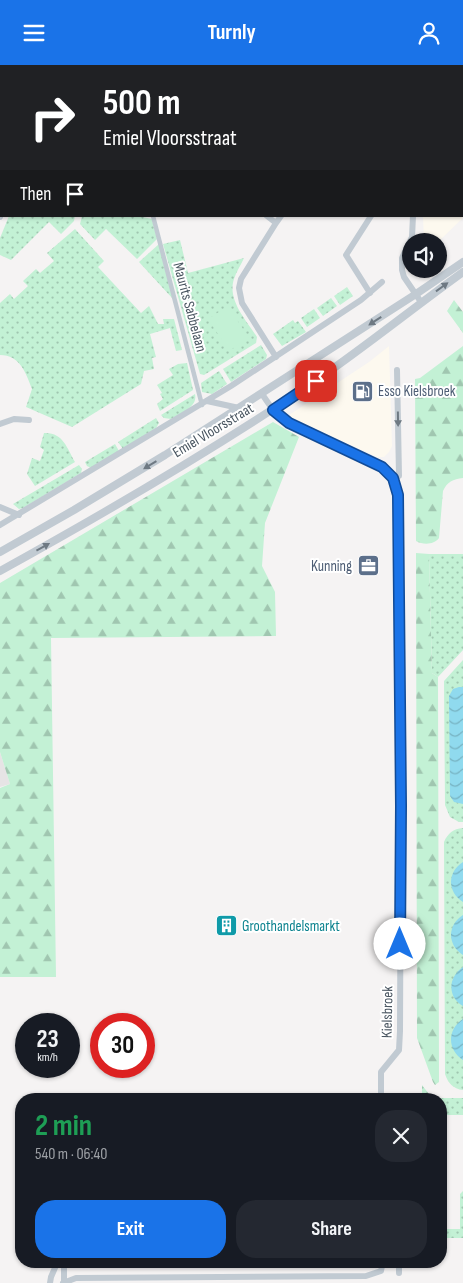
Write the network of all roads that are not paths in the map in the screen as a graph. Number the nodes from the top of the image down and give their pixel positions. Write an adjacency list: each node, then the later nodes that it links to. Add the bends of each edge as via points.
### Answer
1 (153, 217): 16 (street, Maurits Sabbelaan)
2 (268, 217): 6 (street)
3 (280, 217): 6 (street)
4 (369, 217): 10 (street, via 346,255)
5 (413, 217): 11 (street, via 412,237 402,264 404,277)
6 (276, 223): 13 (street, via 241,279 239,288 242,303)
7 (463, 262): 11 (street, Emiel Vloorsstraat)
8 (463, 272): 12 (street, Emiel Vloorsstraat, one-way to 8)
9 (382, 282): 10 (street, Emiel Vloorsstraat)
10 (370, 293): 13 (street, Emiel Vloorsstraat)
11 (416, 294): 12 (street); 15 (street, Emiel Vloorsstraat, one-way to 15)
12 (421, 302): 18 (street, Emiel Vloorsstraat, via 356,353)
13 (276, 357): 16 (street, Emiel Vloorsstraat)
14 (397, 370): 21 (street, one-way to 21, via 398,476)
15 (262, 394): 17 (street, Emiel Vloorsstraat); 18 (street)
16 (204, 403): 17 (street, Emiel Vloorsstraat); 23 (street, Emiel Vloorsstraat)
17 (239, 408): 25 (street, Emiel Vloorsstraat, one-way to 25, via 107,491)
18 (273, 410): 21 (street, via 289,423 382,467); 26 (street, Emiel Vloorsstraat, one-way to 18)
19 (29, 420): 20 (street, via 14,419)
20 (0, 424)
21 (393, 478): 27 (street, Kielsbroek, via 398,495 400,1031 399,1050 381,1072)
22 (0, 507): 23 (street)
23 (19, 515): 24 (street, Emiel Vloorsstraat)
24 (0, 525)
25 (0, 552)
26 (0, 571)
27 (381, 1093)
28 (55, 1268): 33 (street)
29 (64, 1268): 34 (street)
30 (382, 1268): 34 (street, via 366,1276 76,1278)
31 (399, 1268): 32 (street)
32 (399, 1273)
33 (50, 1280): 34 (street)
34 (64, 1282)

